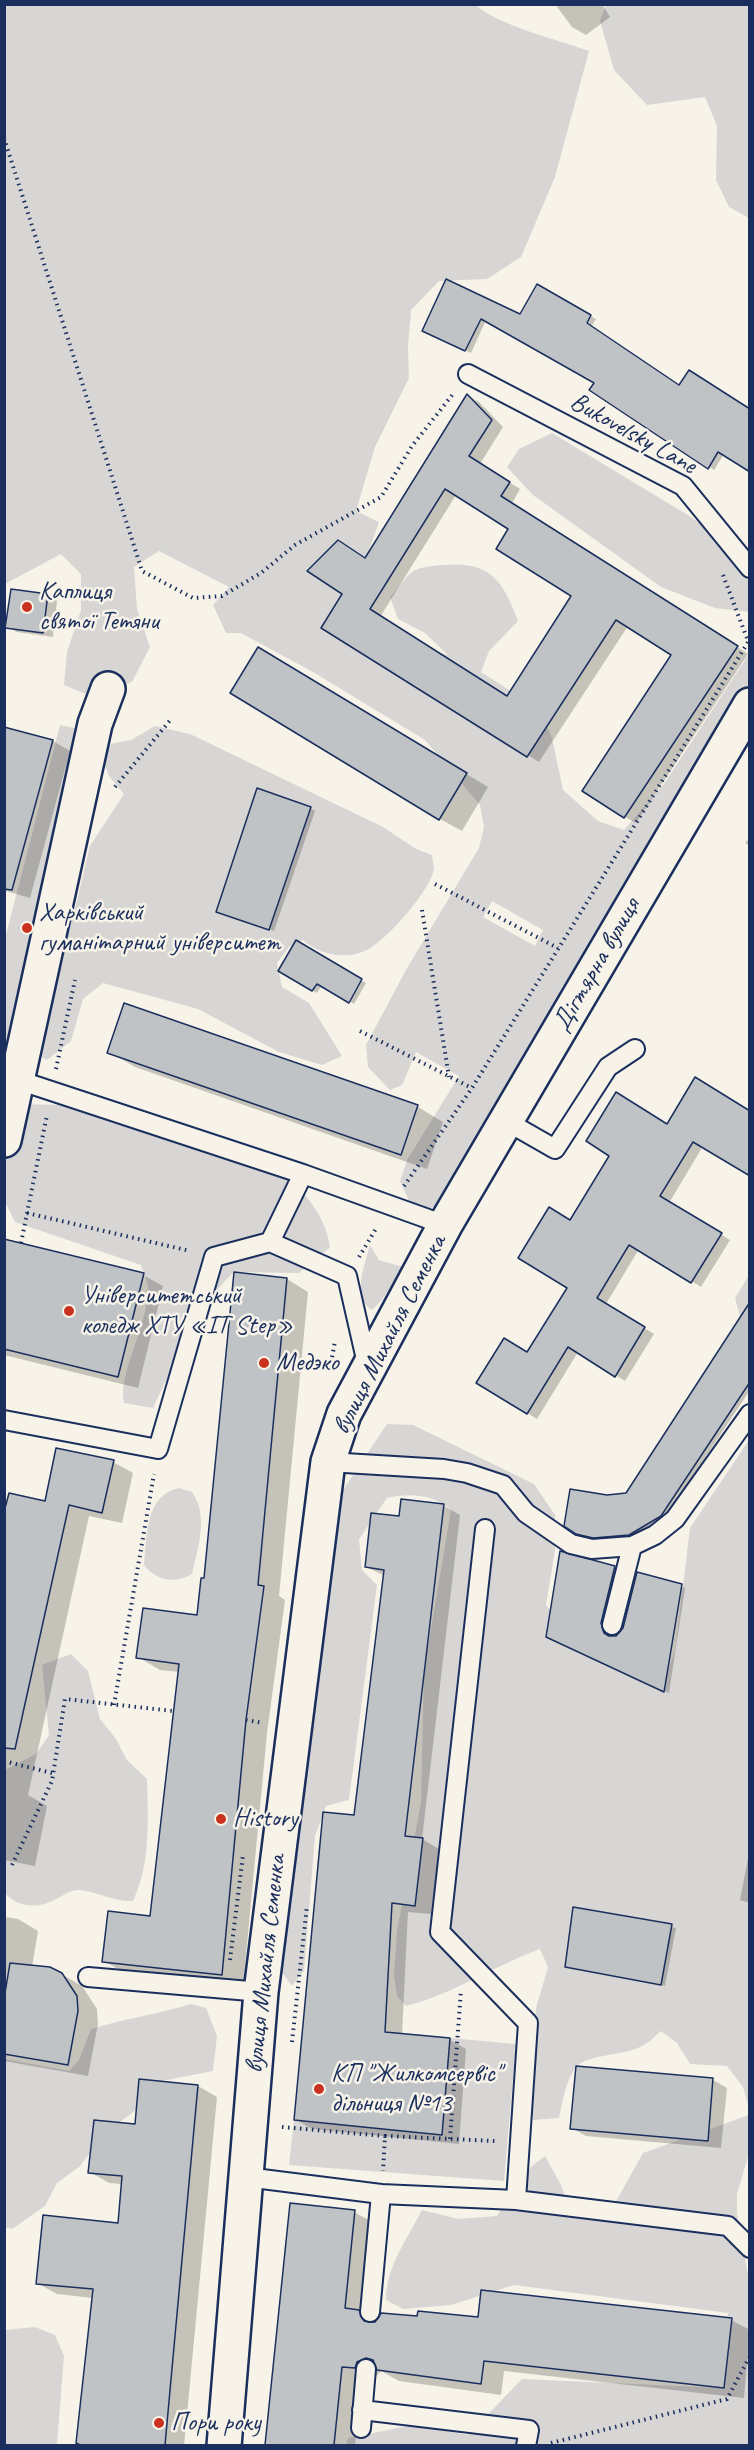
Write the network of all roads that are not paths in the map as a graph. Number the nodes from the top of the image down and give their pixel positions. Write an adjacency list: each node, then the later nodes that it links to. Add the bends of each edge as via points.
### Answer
1 (468, 374): 2 (lane, Bukovelsky Lane, via 683,486)
2 (750, 568)
3 (108, 689): 6 (street, via 94,724)
4 (750, 705): 7 (street, Дігтярна вулиця)
5 (634, 1049): 7 (lane, via 608,1067 555,1149)
6 (18, 1080): 8 (street); 9 (lane)
7 (506, 1121): 10 (street, Дігтярна вулиця)
8 (4, 1140)
9 (303, 1174): 10 (lane); 11 (lane)
10 (445, 1225): 12 (street, вулиця Михайля Семенка)
11 (270, 1242): 12 (lane, via 347,1276); 14 (lane, via 214,1257 158,1449)
12 (369, 1369): 15 (street, вулиця Михайля Семенка, via 344,1414)
13 (750, 1414): 17 (lane, via 675,1519)
14 (4, 1420)
15 (328, 1462): 17 (lane, via 467,1473 503,1485 526,1513 571,1544 592,1549); 20 (street, вулиця Михайля Семенка)
16 (485, 1529): 23 (lane, via 440,1932 528,2023)
17 (632, 1546): 18 (lane)
18 (612, 1625)
19 (88, 1977): 20 (lane)
20 (261, 1992): 21 (street, вулиця Михайля Семенка)
21 (261, 2180): 22 (lane); 27 (street, вулиця Михайля Семенка)
22 (381, 2194): 23 (lane); 25 (lane)
23 (516, 2200): 24 (lane, via 728,2226)
24 (750, 2248)
25 (370, 2312)
26 (366, 2369): 28 (lane, via 361,2419 529,2430)
27 (224, 2445)
28 (526, 2445)

